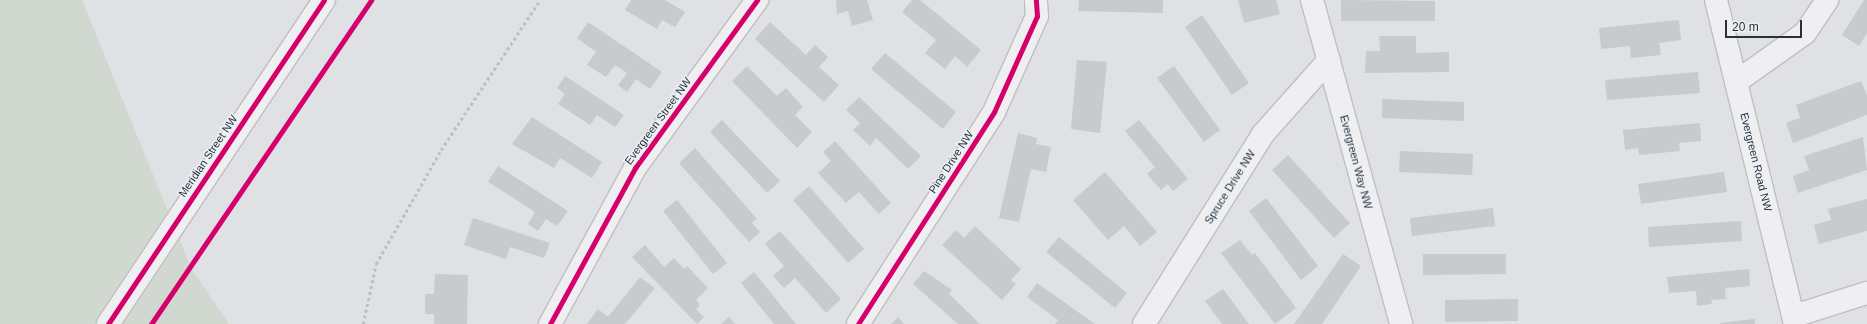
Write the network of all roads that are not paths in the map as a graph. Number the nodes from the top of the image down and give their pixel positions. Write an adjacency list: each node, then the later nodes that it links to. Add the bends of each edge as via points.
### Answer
1 (324, 0): 11 (street, Meridian Street NW)
2 (757, 0): 12 (street, Evergreen Street NW, via 635,168)
3 (1036, 0): 13 (street, Pine Drive NW, via 1037,16 994,112)
4 (1312, 0): 7 (street, Evergreen Way NW)
5 (1716, 0): 8 (street, Evergreen Road NW)
6 (1827, 0): 8 (street, via 1805,33)
7 (1328, 60): 14 (street, Spruce Drive NW, via 1263,134); 15 (street, Evergreen Way NW)
8 (1736, 82): 10 (street, Evergreen Road NW)
9 (1867, 293): 10 (street)
10 (1794, 320)
11 (108, 324)
12 (550, 324)
13 (858, 324)
14 (1144, 324)
15 (1401, 324)

